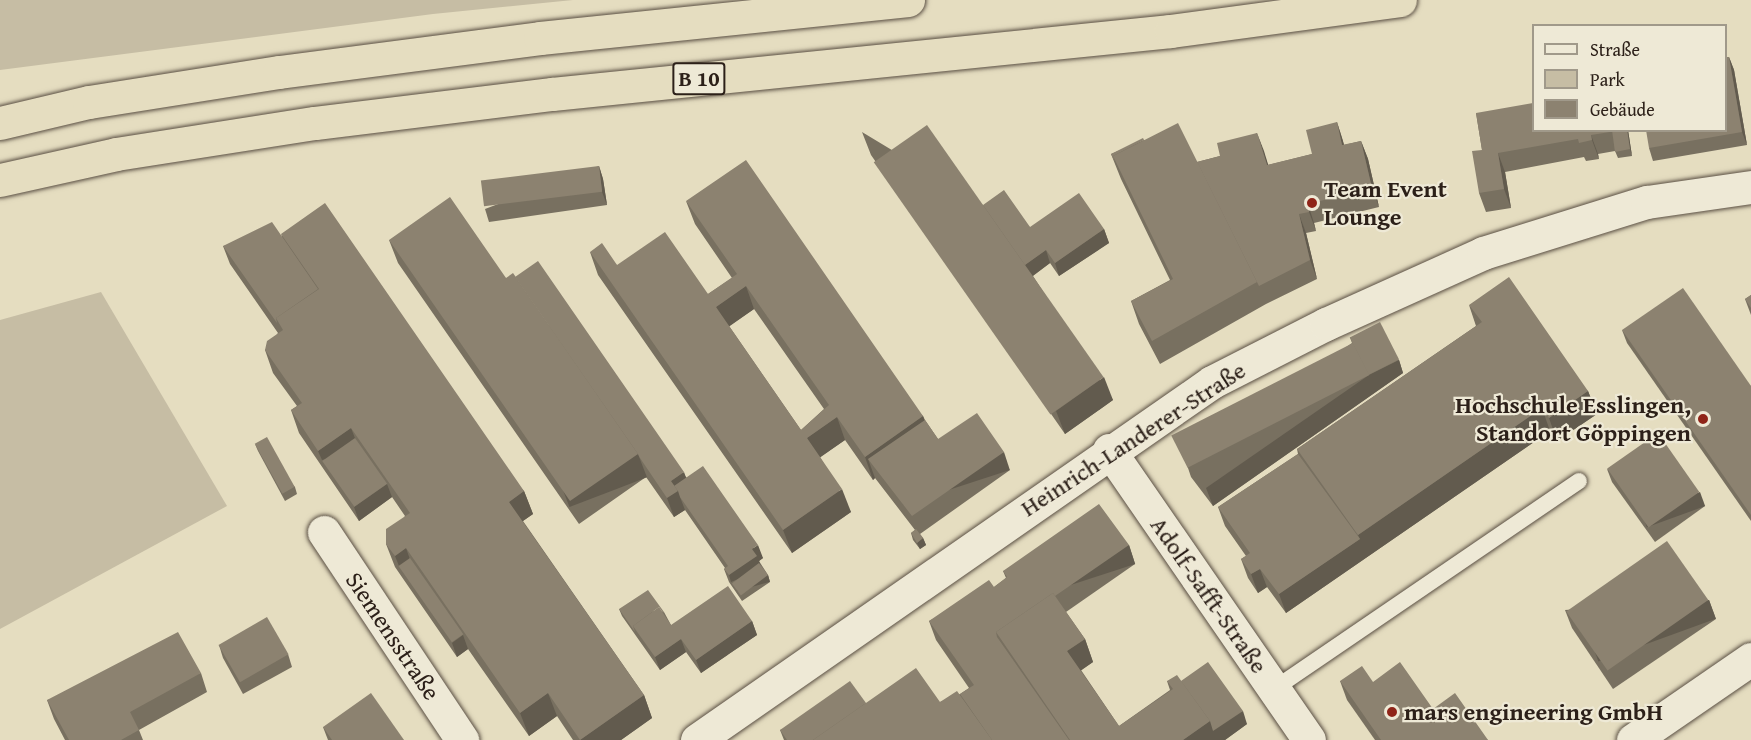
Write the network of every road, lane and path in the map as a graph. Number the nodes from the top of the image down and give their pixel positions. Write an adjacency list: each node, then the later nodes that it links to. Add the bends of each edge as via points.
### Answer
1 (908, 0): 3 (highway, B 10, via 540,38 291,70 89,102)
2 (1400, 0): 4 (highway, B 10, via 1171,31 552,94 315,123 116,154)
3 (0, 123)
4 (0, 180)
5 (1751, 187): 6 (street, Heinrich-Landerer-Straße, via 1647,202 1483,253 1326,324 1212,382)
6 (1109, 450): 10 (street, Adolf-Safft-Straße); 12 (street, Heinrich-Landerer-Straße)
7 (1579, 482): 10 (lane)
8 (324, 532): 11 (street, Siemensstraße)
9 (1751, 659): 14 (street)
10 (1274, 689): 13 (street, Adolf-Safft-Straße)
11 (462, 740)
12 (697, 740)
13 (1309, 740)
14 (1633, 740)

